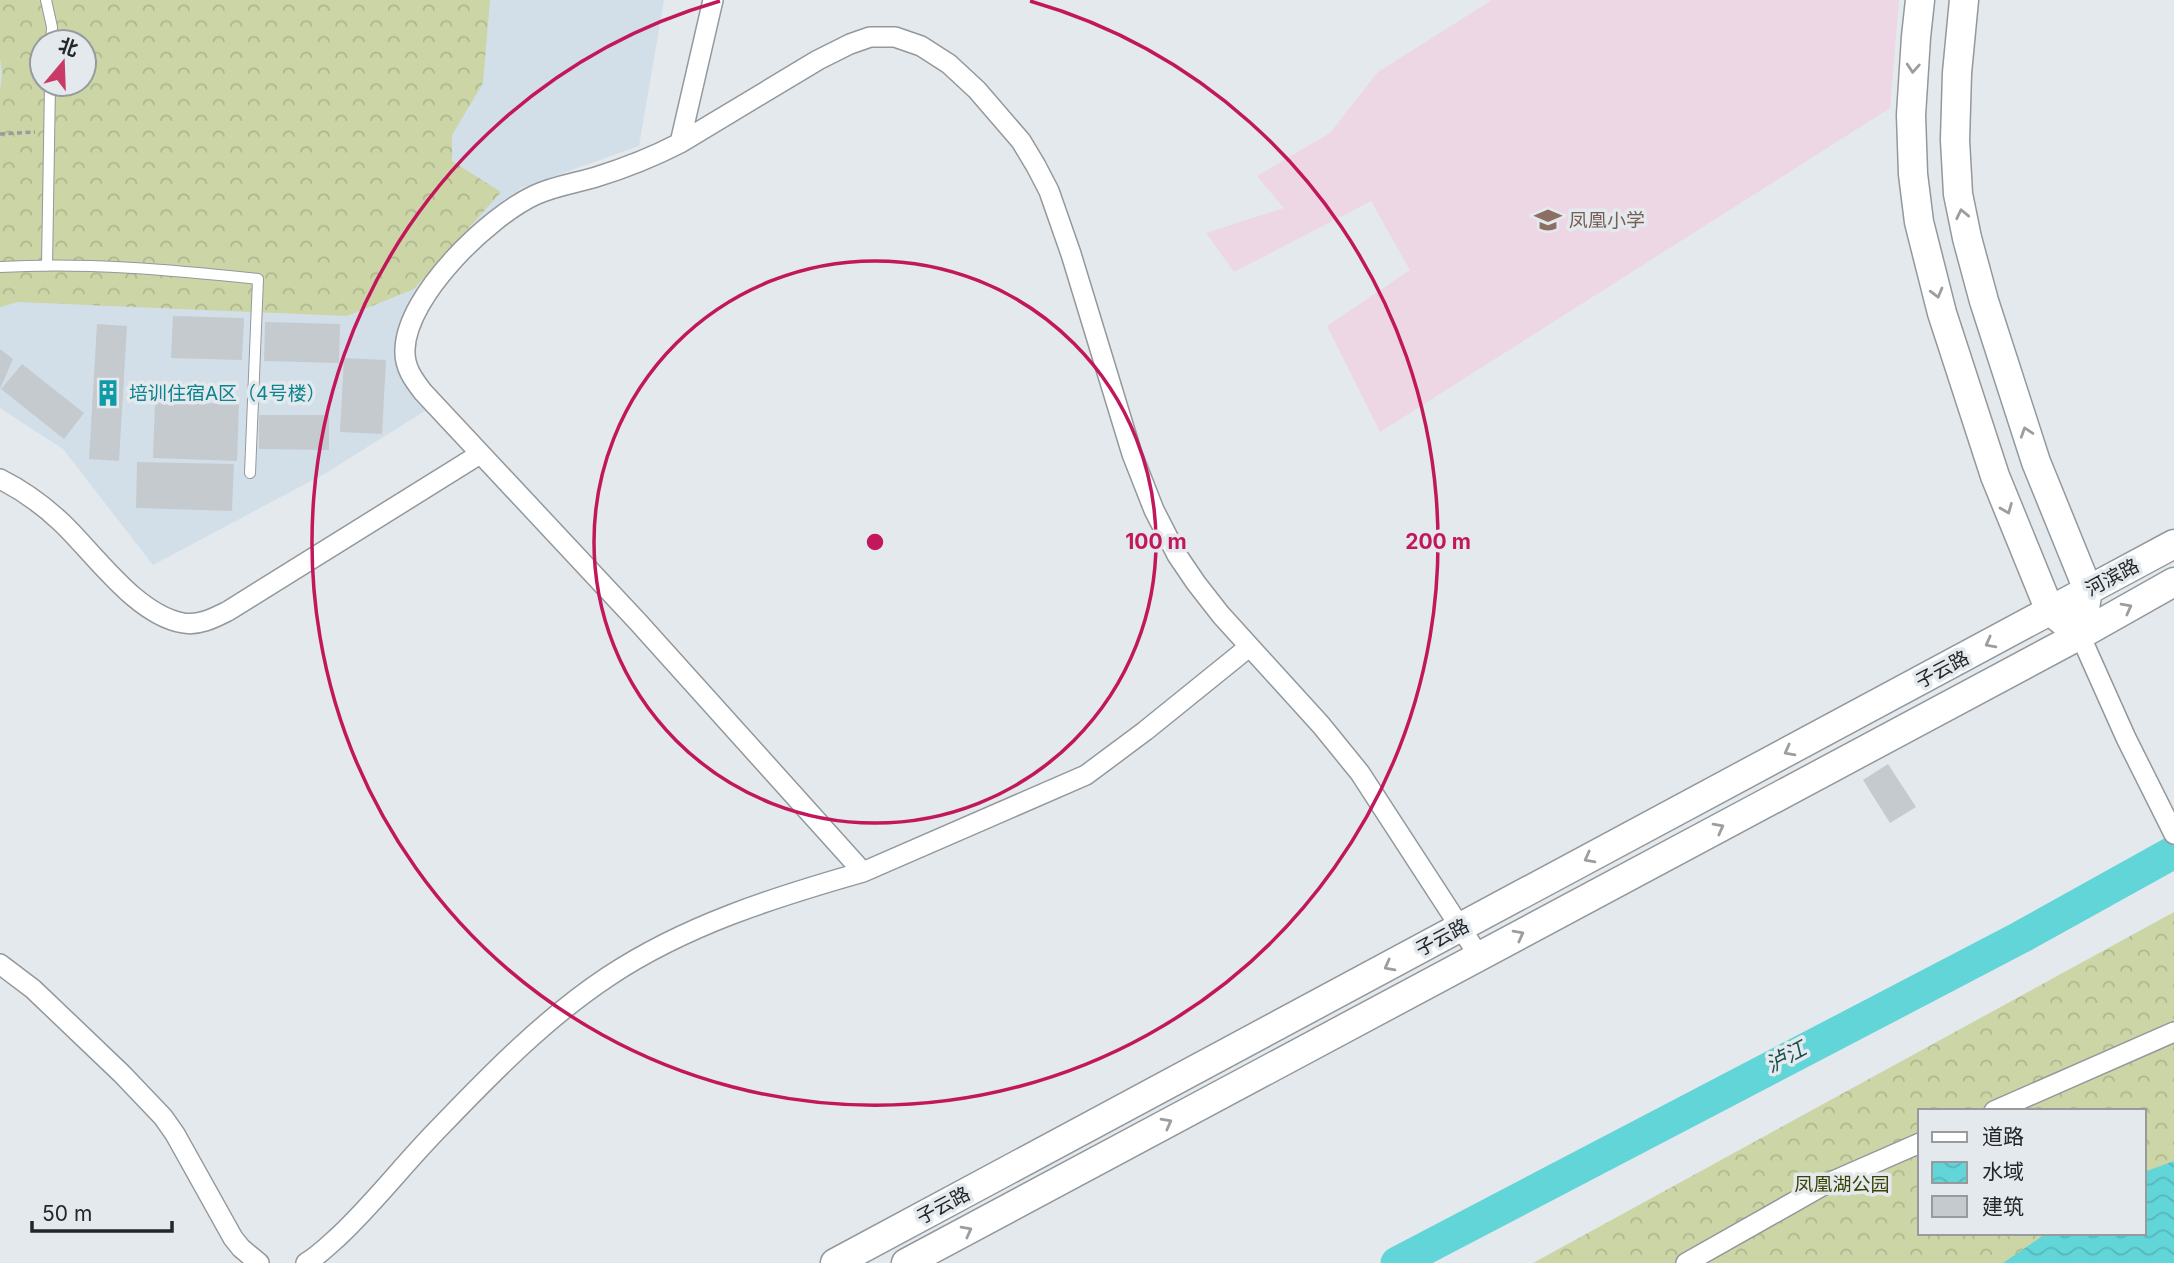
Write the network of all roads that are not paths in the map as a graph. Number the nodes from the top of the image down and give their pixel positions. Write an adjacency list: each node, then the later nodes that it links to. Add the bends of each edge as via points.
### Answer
1 (46, 0): 5 (lane)
2 (713, 0): 7 (street)
3 (1920, 0): 16 (main road, one-way to 16, via 1911,115 1919,222 1942,313 1995,476)
4 (1964, 0): 15 (main road, one-way to 4, via 2036,462 1967,238 1958,194 1955,139)
5 (52, 28)
6 (49, 98): 8 (lane)
7 (680, 143): 10 (street, via 623,169 548,190 517,204 472,240 420,305 407,337 406,365 423,392); 18 (street, via 818,60 870,37 908,40 961,74 1002,117 1036,166 1059,216 1132,454 1154,510 1196,583)
8 (47, 266): 9 (lane); 11 (lane, via 258,279)
9 (0, 267)
10 (480, 454): 12 (street, via 228,611 196,623 173,621 145,606 60,521); 20 (street)
11 (250, 472)
12 (0, 479)
13 (2174, 544): 15 (main road, 河滨路)
14 (2174, 582): 17 (main road, 河滨路, one-way to 14)
15 (2088, 590): 16 (main road, 河滨路); 17 (main road)
16 (2050, 611): 17 (main road); 21 (main road, 子云路, one-way to 21)
17 (2080, 635): 19 (street); 22 (main road, 子云路, one-way to 17)
18 (1249, 647): 20 (street, via 1086,775); 21 (street, via 1360,773)
19 (2174, 834)
20 (863, 872): 28 (street, via 716,920 608,977 495,1071 368,1208)
21 (1461, 927): 22 (street); 29 (main road, 子云路, one-way to 29)
22 (1479, 956): 30 (main road, 子云路, one-way to 22)
23 (0, 964): 27 (street, via 33,989 163,1116 233,1238)
24 (2174, 1032): 25 (street)
25 (1999, 1109)
26 (1918, 1144): 31 (street, via 1824,1185)
27 (259, 1263)
28 (306, 1263)
29 (835, 1263)
30 (906, 1263)
31 (1686, 1263)

